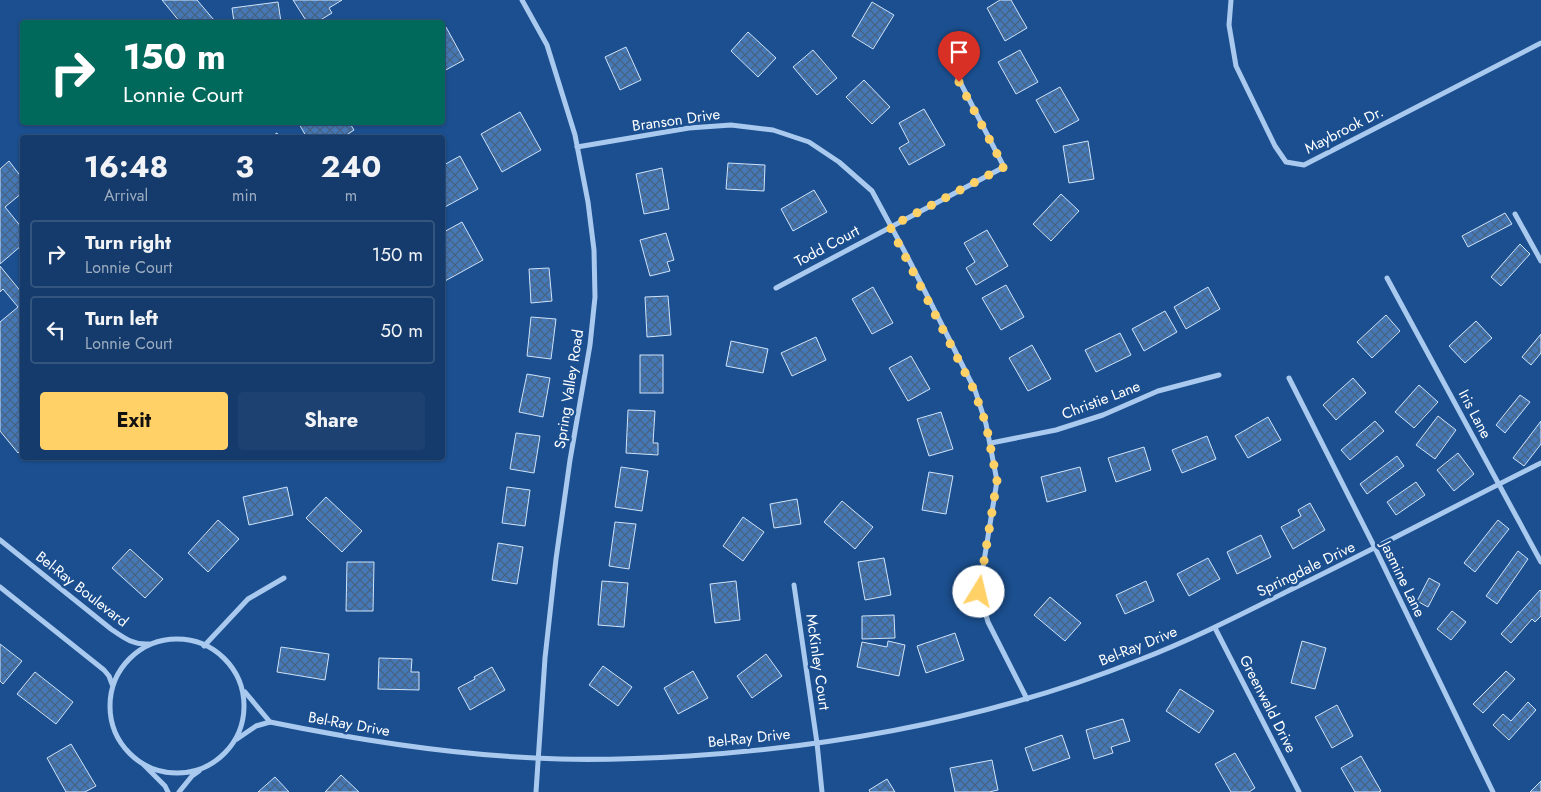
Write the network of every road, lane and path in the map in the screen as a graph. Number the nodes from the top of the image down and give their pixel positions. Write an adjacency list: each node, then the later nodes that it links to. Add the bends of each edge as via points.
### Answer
1 (522, 0): 5 (street, Spring Valley Road, via 547,45)
2 (1230, 0): 3 (street, Maybrook Dr., via 1229,25 1236,66 1275,146 1286,162 1304,165)
3 (1541, 43)
4 (942, 48): 7 (street, Todd Court, via 1004,167)
5 (577, 147): 7 (street, Branson Drive, via 689,128 731,125 773,130 809,142 839,162 872,192); 31 (street, Spring Valley Road, via 594,250 595,297 556,559)
6 (1515, 214): 8 (street)
7 (890, 227): 10 (street, Todd Court); 13 (street, Branson Drive, via 974,390)
8 (1541, 261)
9 (1387, 278): 15 (street, Iris Lane)
10 (776, 288)
11 (1219, 375): 13 (street, Christie Lane, via 1158,391 1103,415 1056,430)
12 (1289, 378): 17 (street, Jasmine Lane)
13 (990, 443): 27 (street, Branson Drive, via 997,481 979,592 988,622)
14 (1541, 463): 15 (street, Springdale Drive)
15 (1498, 484): 17 (street, Springdale Drive); 18 (street, Iris Lane)
16 (0, 540): 23 (street, Bel-Ray Boulevard, via 127,640 139,645)
17 (1375, 548): 22 (street, Springdale Drive); 39 (street, Jasmine Lane)
18 (1541, 562)
19 (284, 578): 24 (street, via 248,599)
20 (794, 585): 30 (street, McKinley Court)
21 (0, 588): 25 (street, via 104,670)
22 (1215, 628): 27 (street, Bel-Ray Drive, via 1138,660); 38 (street, Greenwald Drive)
23 (154, 644): 24 (street, Bel-Ray Boulevard, via 171,640); 25 (street, Bel-Ray Boulevard, via 128,659)
24 (204, 646): 26 (street, Bel-Ray Boulevard, via 219,654 232,667)
25 (112, 684): 32 (street, Bel-Ray Boulevard, via 108,705 111,722 128,753)
26 (244, 692): 28 (street); 29 (street, Bel-Ray Boulevard, via 246,709)
27 (1028, 699): 30 (street, Bel-Ray Drive, via 931,723)
28 (270, 722): 29 (street, via 256,726); 31 (street, Bel-Ray Drive, via 373,742)
29 (237, 739): 33 (street, Bel-Ray Boulevard, via 218,761)
30 (817, 743): 31 (street, Bel-Ray Drive, via 647,758); 37 (street, McKinley Court)
31 (538, 758): 36 (street, Spring Valley Road)
32 (142, 763): 33 (street, Bel-Ray Boulevard, via 171,772); 34 (street)
33 (202, 769): 35 (street)
34 (168, 792)
35 (179, 792)
36 (536, 792)
37 (822, 792)
38 (1299, 792)
39 (1493, 792)

